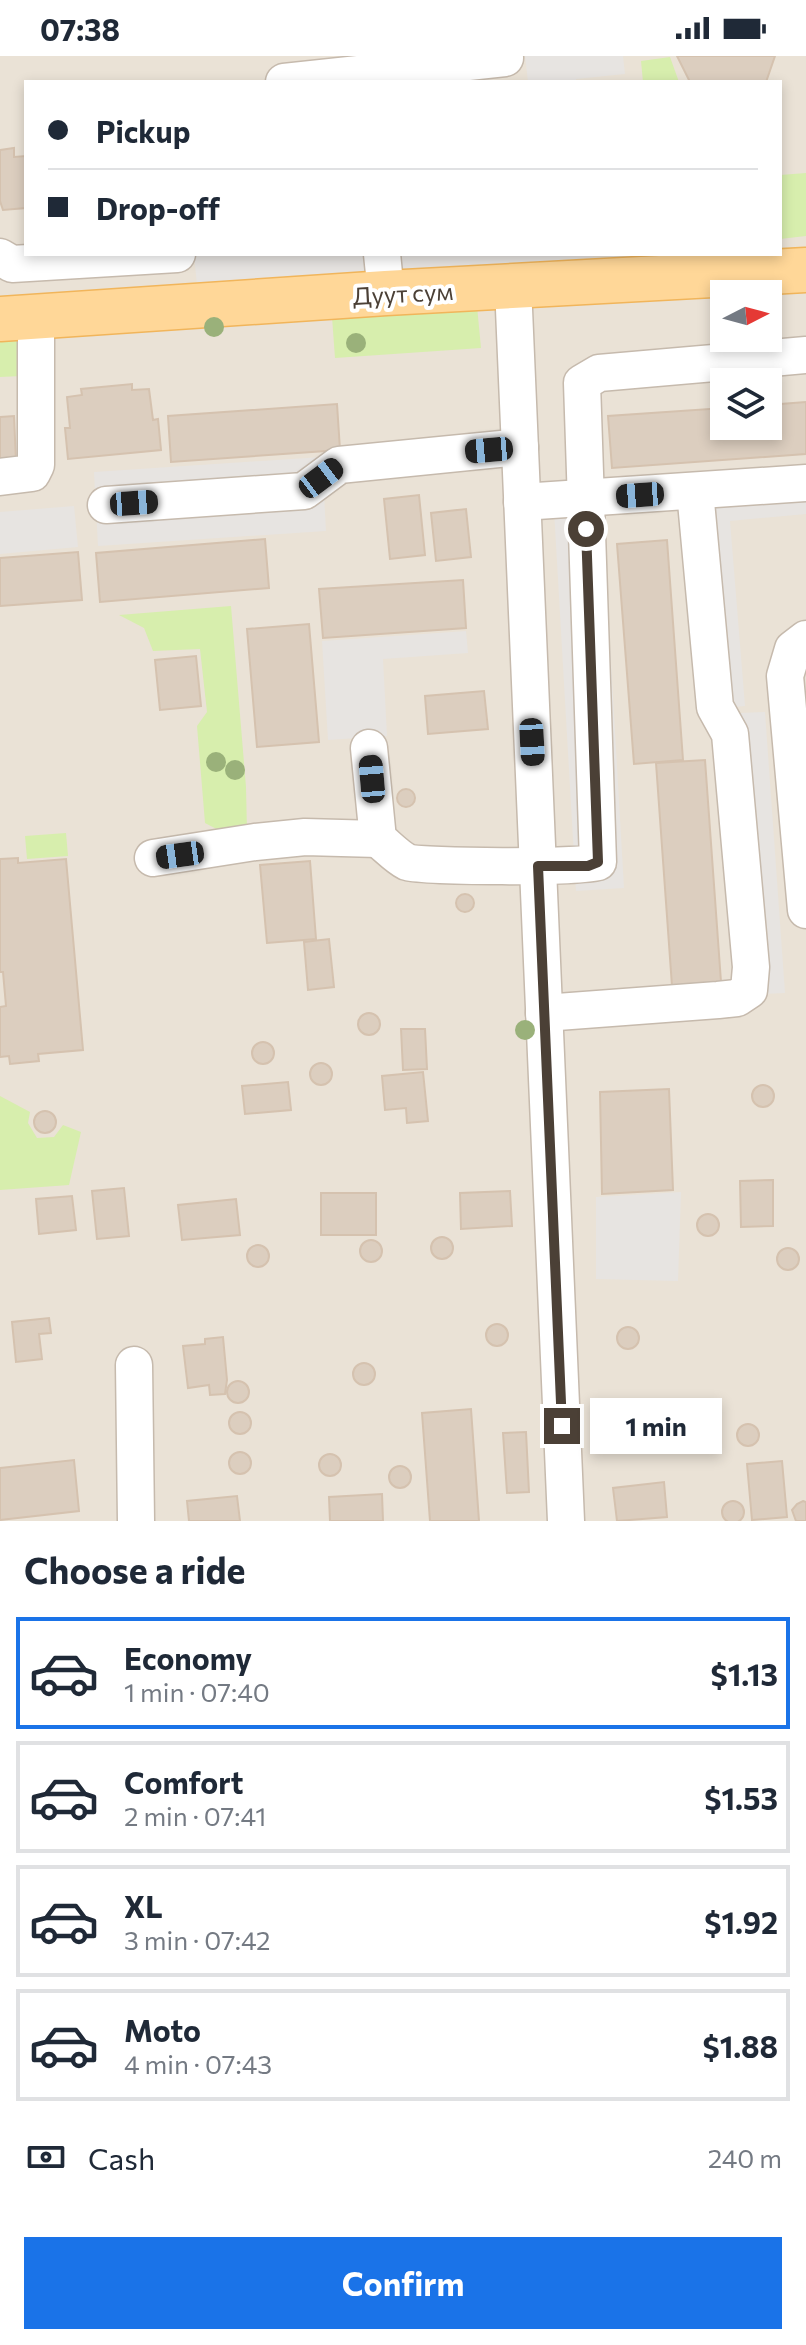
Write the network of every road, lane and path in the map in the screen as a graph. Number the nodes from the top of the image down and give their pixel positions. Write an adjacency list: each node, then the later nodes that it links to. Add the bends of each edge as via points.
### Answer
1 (505, 58): 2 (street)
2 (362, 71): 3 (street)
3 (298, 80)
4 (144, 256): 6 (street, via 12,264)
5 (187, 256): 11 (street)
6 (0, 257)
7 (575, 268): 8 (main road, Дуут сум); 10 (main road, Дуут сум)
8 (806, 270)
9 (384, 274): 10 (main road, Дуут сум); 11 (main road, Дуут сум)
10 (513, 286): 14 (street)
11 (189, 307): 12 (main road, Дуут сум)
12 (18, 318): 15 (street, via 36,465 32,473)
13 (806, 355): 18 (street, via 599,373 582,383)
14 (520, 447): 19 (street); 20 (street, via 339,465 304,491)
15 (0, 477)
16 (806, 483): 17 (street)
17 (695, 491): 18 (street); 27 (street, via 715,707 730,734 749,990 737,998)
18 (585, 498): 19 (street); 25 (street, via 598,862)
19 (522, 502): 25 (street)
20 (106, 505)
21 (806, 639): 26 (street, via 793,649 785,676)
22 (369, 748): 23 (street)
23 (378, 839): 24 (street, via 293,838); 25 (street, via 408,862)
24 (153, 858)
25 (538, 866): 27 (street)
26 (806, 910)
27 (544, 1013): 30 (street)
28 (134, 1365): 29 (street)
29 (136, 1521)
30 (566, 1521)

